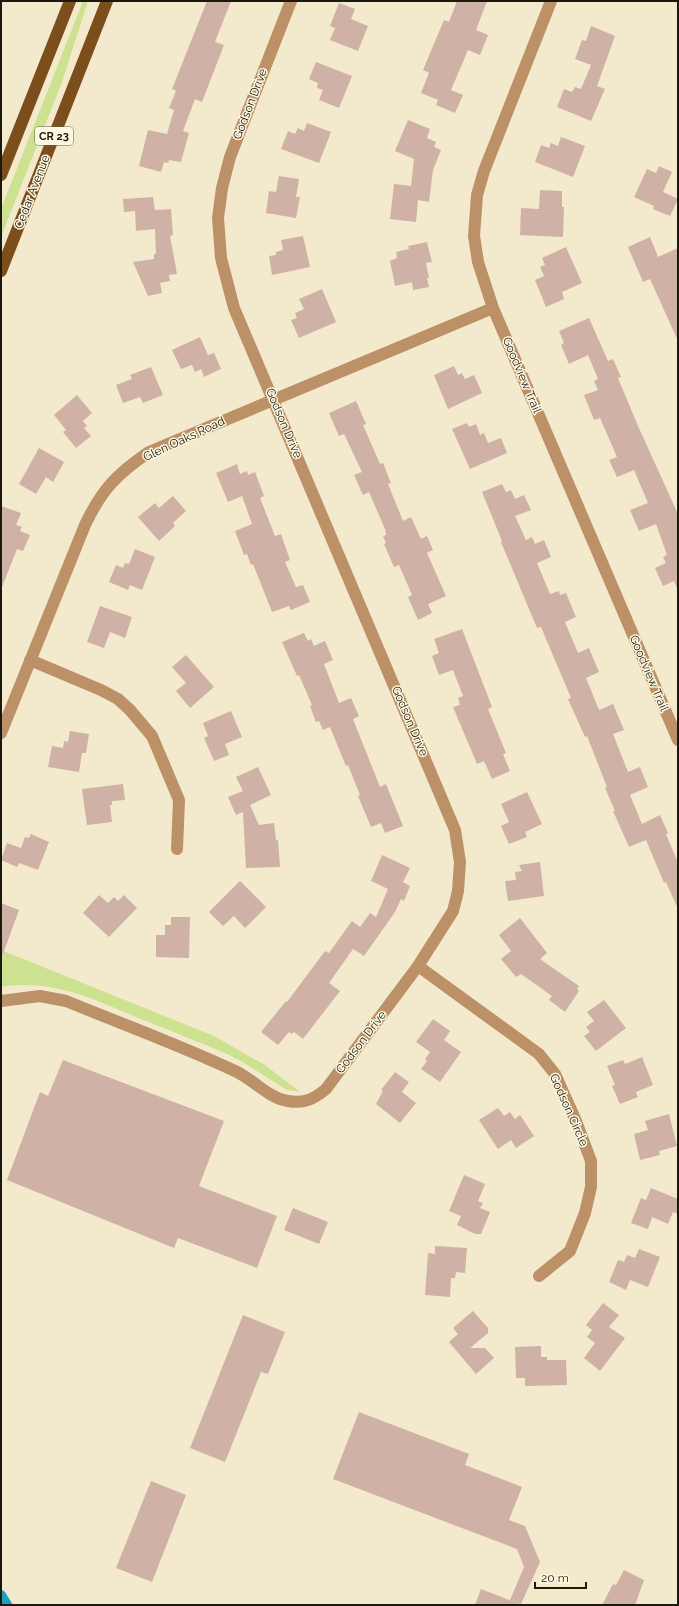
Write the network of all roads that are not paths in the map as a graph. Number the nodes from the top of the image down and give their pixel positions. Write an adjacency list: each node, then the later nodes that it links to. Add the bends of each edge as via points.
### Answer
1 (70, 1): 5 (main road, CR 23)
2 (106, 1): 6 (main road, Cedar Avenue / CR 23)
3 (291, 1): 8 (street, Godson Drive, via 230,157 218,218 221,258 234,308)
4 (551, 1): 7 (street, Goodview Trail, via 484,171 477,195 474,236 478,262)
5 (1, 175)
6 (1, 271)
7 (493, 308): 8 (street, Glen Oaks Road); 11 (street, Goodview Trail)
8 (274, 399): 9 (street, Glen Oaks Road, via 149,452 111,482 96,501 84,525); 13 (street, Godson Drive, via 455,830 460,862 458,891 453,911)
9 (30, 660): 10 (street, Glen Oaks Road); 12 (street, via 118,699 152,736 179,800)
10 (1, 733)
11 (678, 740)
12 (177, 849)
13 (418, 966): 14 (street, Godson Drive, via 326,1089 315,1098 301,1103 279,1099 236,1071 66,1000 40,996); 15 (street, Godson Circle, via 539,1054 555,1074 579,1128 591,1161 591,1187 585,1213 570,1251)
14 (1, 1001)
15 (539, 1276)

